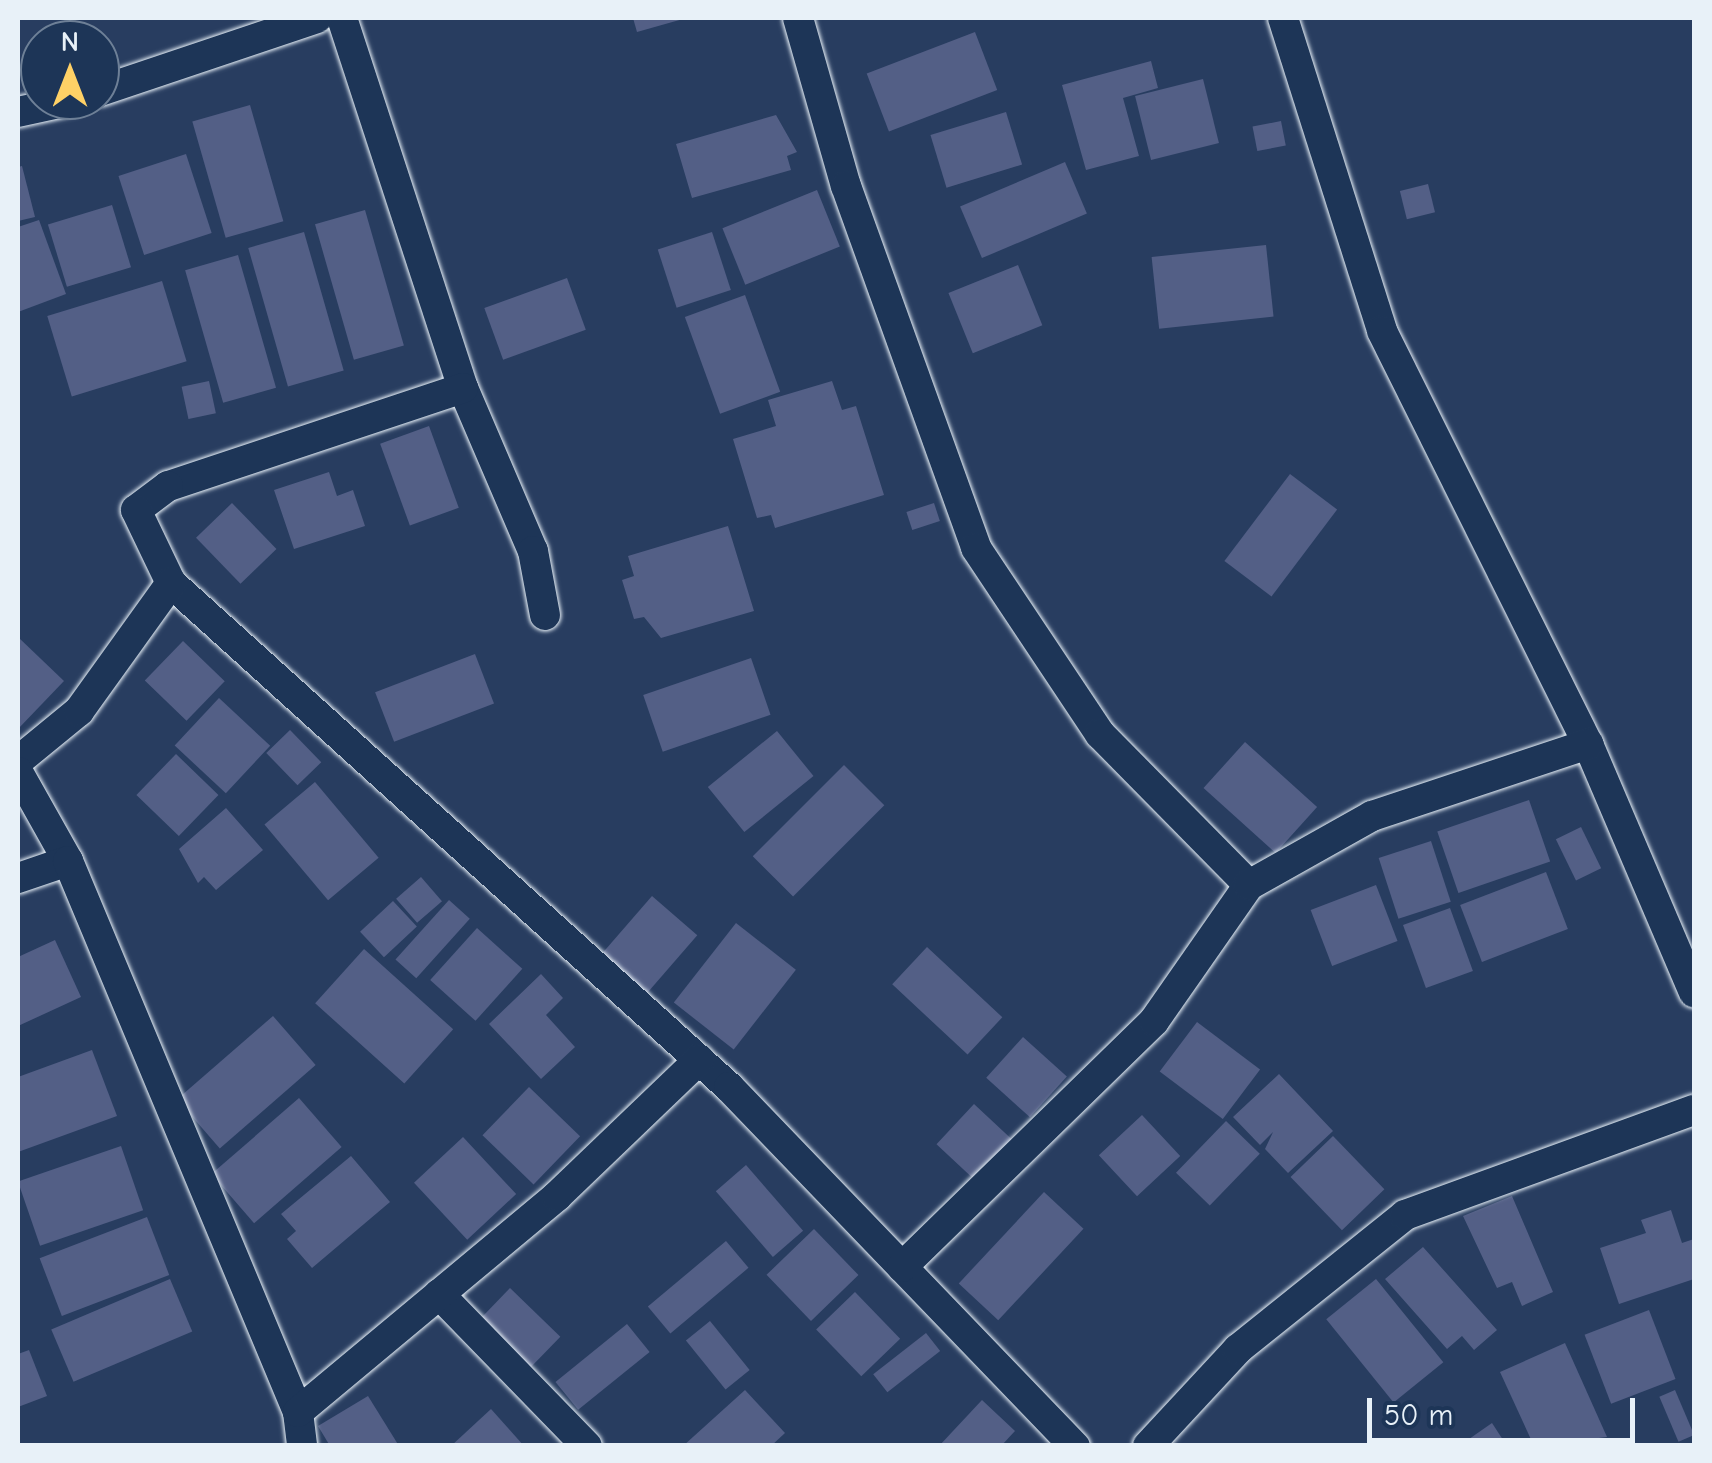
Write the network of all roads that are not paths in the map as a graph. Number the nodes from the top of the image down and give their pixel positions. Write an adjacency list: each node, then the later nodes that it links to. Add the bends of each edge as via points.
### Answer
1 (317, 18): 5 (street)
2 (342, 18): 6 (street)
3 (798, 18): 14 (street, via 846,186 976,548 1100,734)
4 (1283, 18): 9 (street, via 1388,346)
5 (120, 84)
6 (463, 388): 7 (street, via 168,486 136,510); 8 (street, via 532,551)
7 (171, 583): 10 (street, via 79,711); 16 (street)
8 (545, 615)
9 (1588, 744): 14 (street, via 1372,816); 15 (street)
10 (18, 761)
11 (18, 772): 12 (street)
12 (68, 860): 13 (street); 20 (street)
13 (18, 878)
14 (1249, 886): 18 (street, via 1154,1020)
15 (1694, 992)
16 (698, 1060): 18 (street); 19 (street)
17 (1694, 1110): 24 (street, via 1405,1216 1238,1349)
18 (902, 1267): 23 (street)
19 (439, 1294): 20 (street); 22 (street)
20 (298, 1412): 21 (street)
21 (302, 1446)
22 (587, 1446)
23 (1074, 1446)
24 (1148, 1446)

